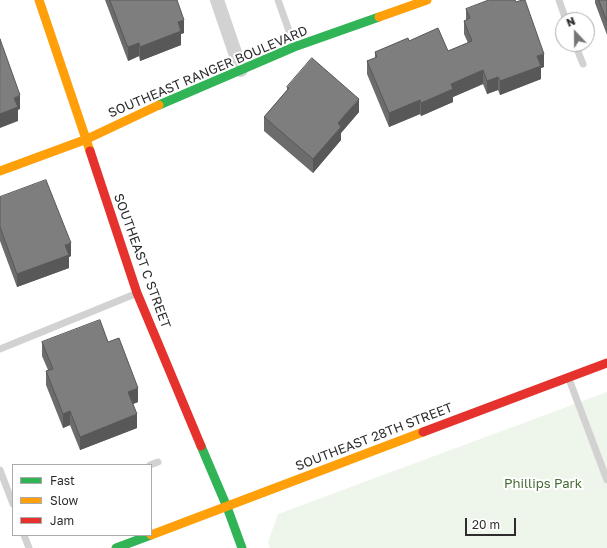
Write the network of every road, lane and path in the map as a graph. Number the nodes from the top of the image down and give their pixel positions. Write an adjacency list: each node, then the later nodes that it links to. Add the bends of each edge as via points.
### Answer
1 (39, 0): 11 (street, SOUTHEAST C STREET)
2 (217, 0): 10 (street)
3 (278, 0): 7 (lane)
4 (427, 0): 7 (street, SOUTHEAST RANGER BOULEVARD)
5 (558, 0): 6 (lane)
6 (563, 12)
7 (294, 47): 10 (street, SOUTHEAST RANGER BOULEVARD)
8 (578, 52): 9 (lane)
9 (583, 64)
10 (241, 70): 11 (street, SOUTHEAST RANGER BOULEVARD, via 175,97)
11 (87, 139): 12 (street, SOUTHEAST RANGER BOULEVARD); 13 (street, SOUTHEAST C STREET)
12 (0, 171)
13 (137, 293): 14 (lane); 22 (street, SOUTHEAST C STREET)
14 (0, 349)
15 (607, 363): 16 (street, SOUTHEAST 28TH STREET)
16 (568, 377): 20 (lane); 22 (street, SOUTHEAST 28TH STREET)
17 (158, 462): 18 (lane)
18 (152, 464)
19 (0, 470): 21 (lane)
20 (607, 480)
21 (12, 501)
22 (227, 507): 23 (street, SOUTHEAST 28TH STREET); 28 (street, SOUTHEAST C STREET)
23 (152, 535)
24 (24, 536): 26 (lane)
25 (148, 536): 27 (street, SOUTHEAST 28TH STREET)
26 (29, 548)
27 (116, 548)
28 (242, 548)

